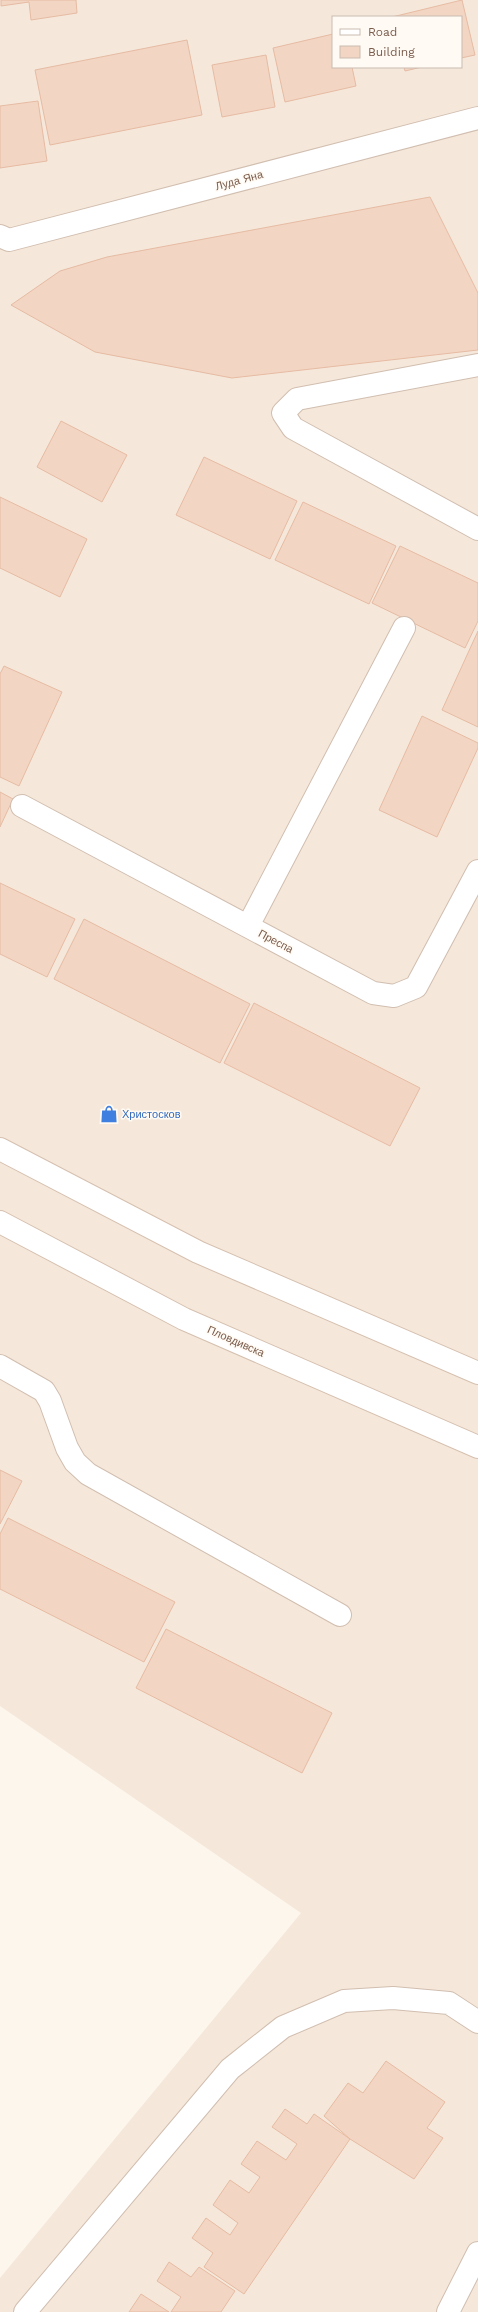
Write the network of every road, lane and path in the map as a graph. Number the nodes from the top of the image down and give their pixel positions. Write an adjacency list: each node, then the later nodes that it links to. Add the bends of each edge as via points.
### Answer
1 (478, 118): 2 (street, Луда Яна)
2 (3, 243)
3 (478, 365): 4 (street, via 297,399 283,414 293,428)
4 (478, 529)
5 (404, 628): 8 (street)
6 (22, 806): 8 (street, Преспа)
7 (478, 871): 8 (street, Преспа, via 416,987 394,996 373,993)
8 (248, 926)
9 (0, 1149): 12 (street, via 198,1252)
10 (0, 1222): 13 (street, Пловдивска, via 184,1319)
11 (0, 1366): 14 (street, via 44,1391 67,1448 75,1462 88,1474)
12 (478, 1372)
13 (478, 1447)
14 (340, 1615)
15 (478, 2022): 17 (street, via 449,2003 393,1998 344,2002 283,2027 230,2069)
16 (478, 2254): 18 (street)
17 (25, 2312)
18 (448, 2312)

